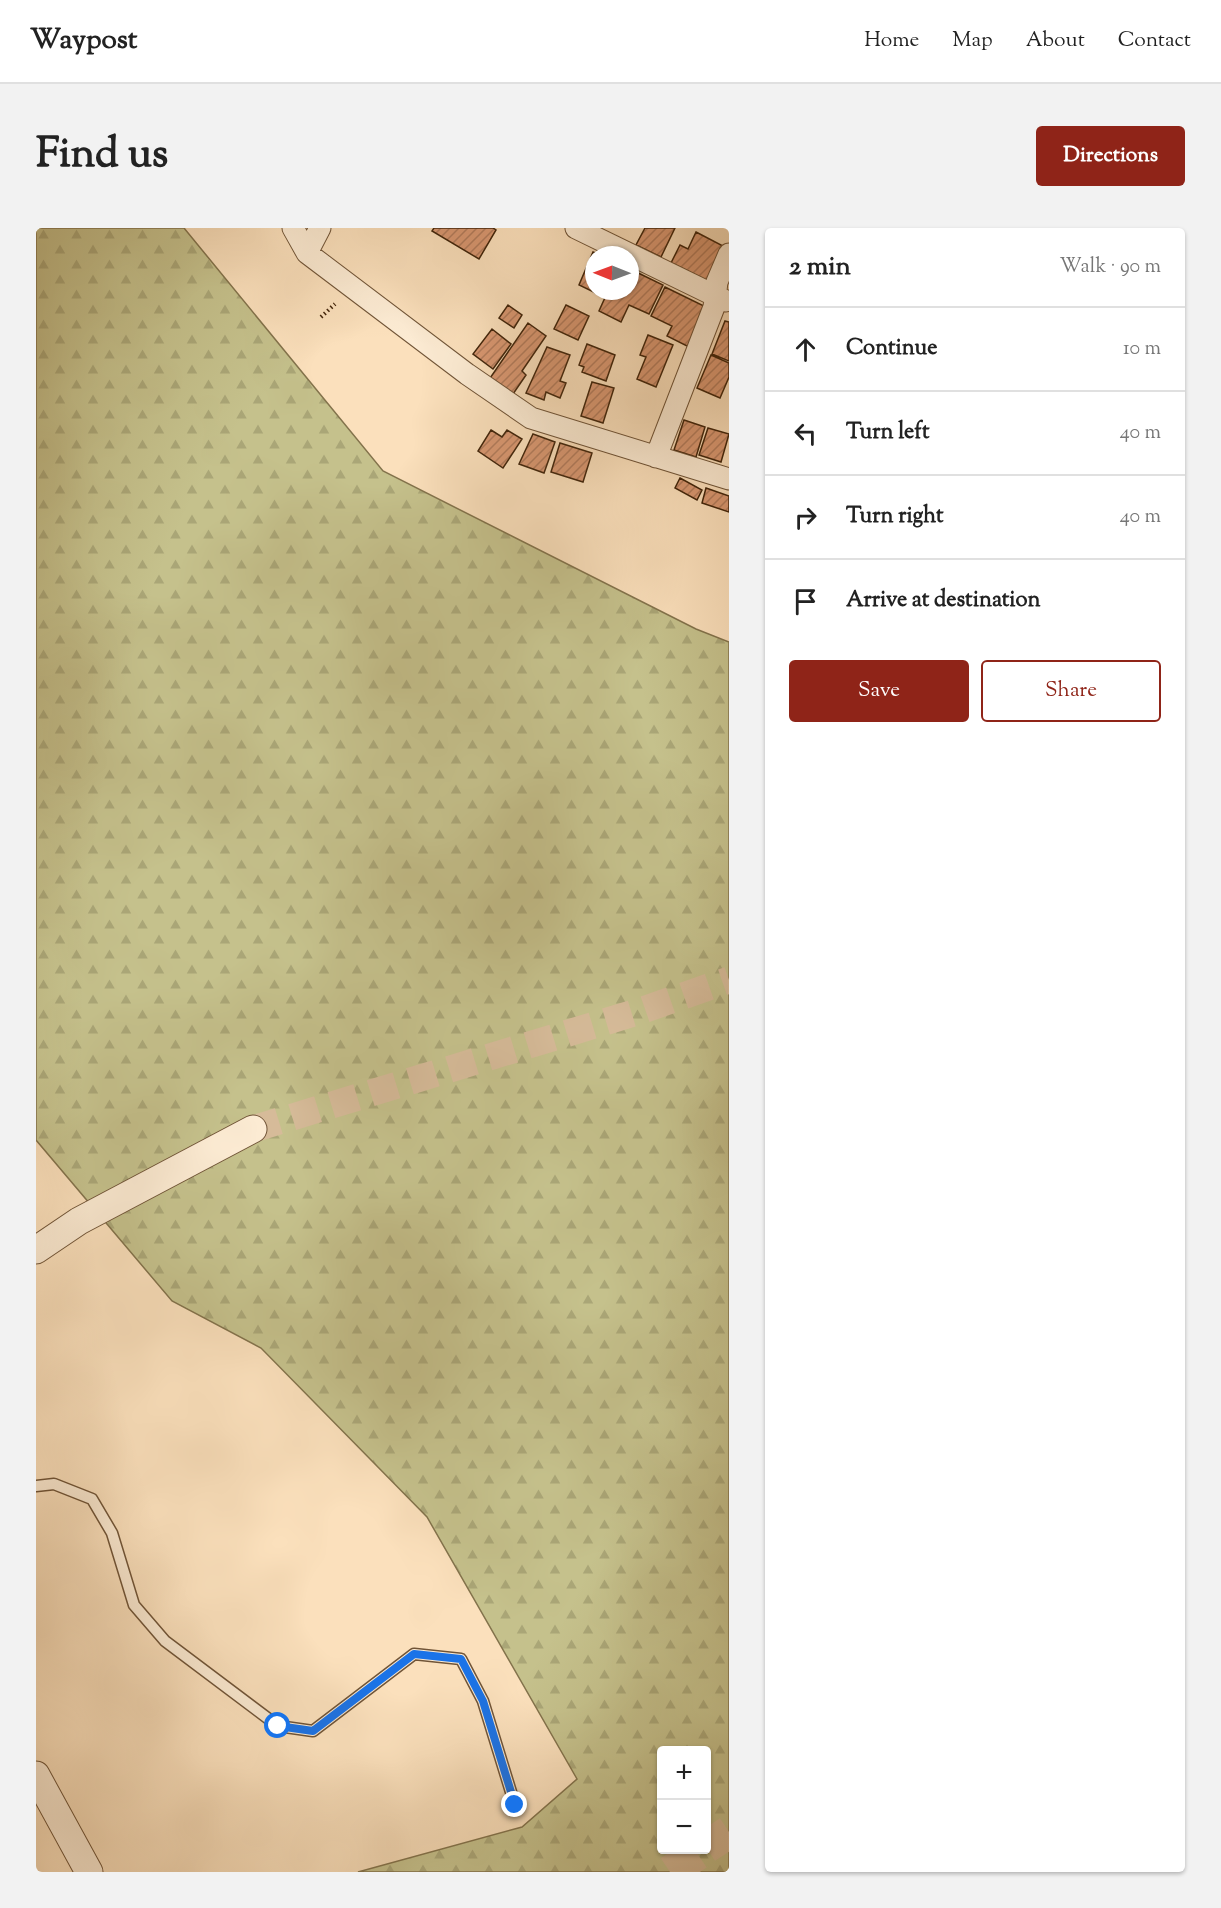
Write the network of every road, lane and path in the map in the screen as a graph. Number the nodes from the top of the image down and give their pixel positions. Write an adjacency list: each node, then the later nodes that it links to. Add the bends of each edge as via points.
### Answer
1 (292, 228): 4 (street)
2 (320, 228): 4 (street)
3 (576, 228): 6 (street)
4 (306, 253): 7 (street, via 531,418)
5 (729, 254): 6 (street, via 717,282)
6 (722, 299): 7 (street, via 714,307)
7 (656, 458): 8 (street)
8 (729, 479)
9 (253, 1129): 10 (street, via 79,1221)
10 (36, 1250)
11 (36, 1486): 13 (lane, via 54,1484 92,1500 112,1533 134,1605 165,1641 278,1726 313,1731 414,1654 461,1659 483,1701)
12 (36, 1775): 14 (street)
13 (515, 1805)
14 (89, 1872)

